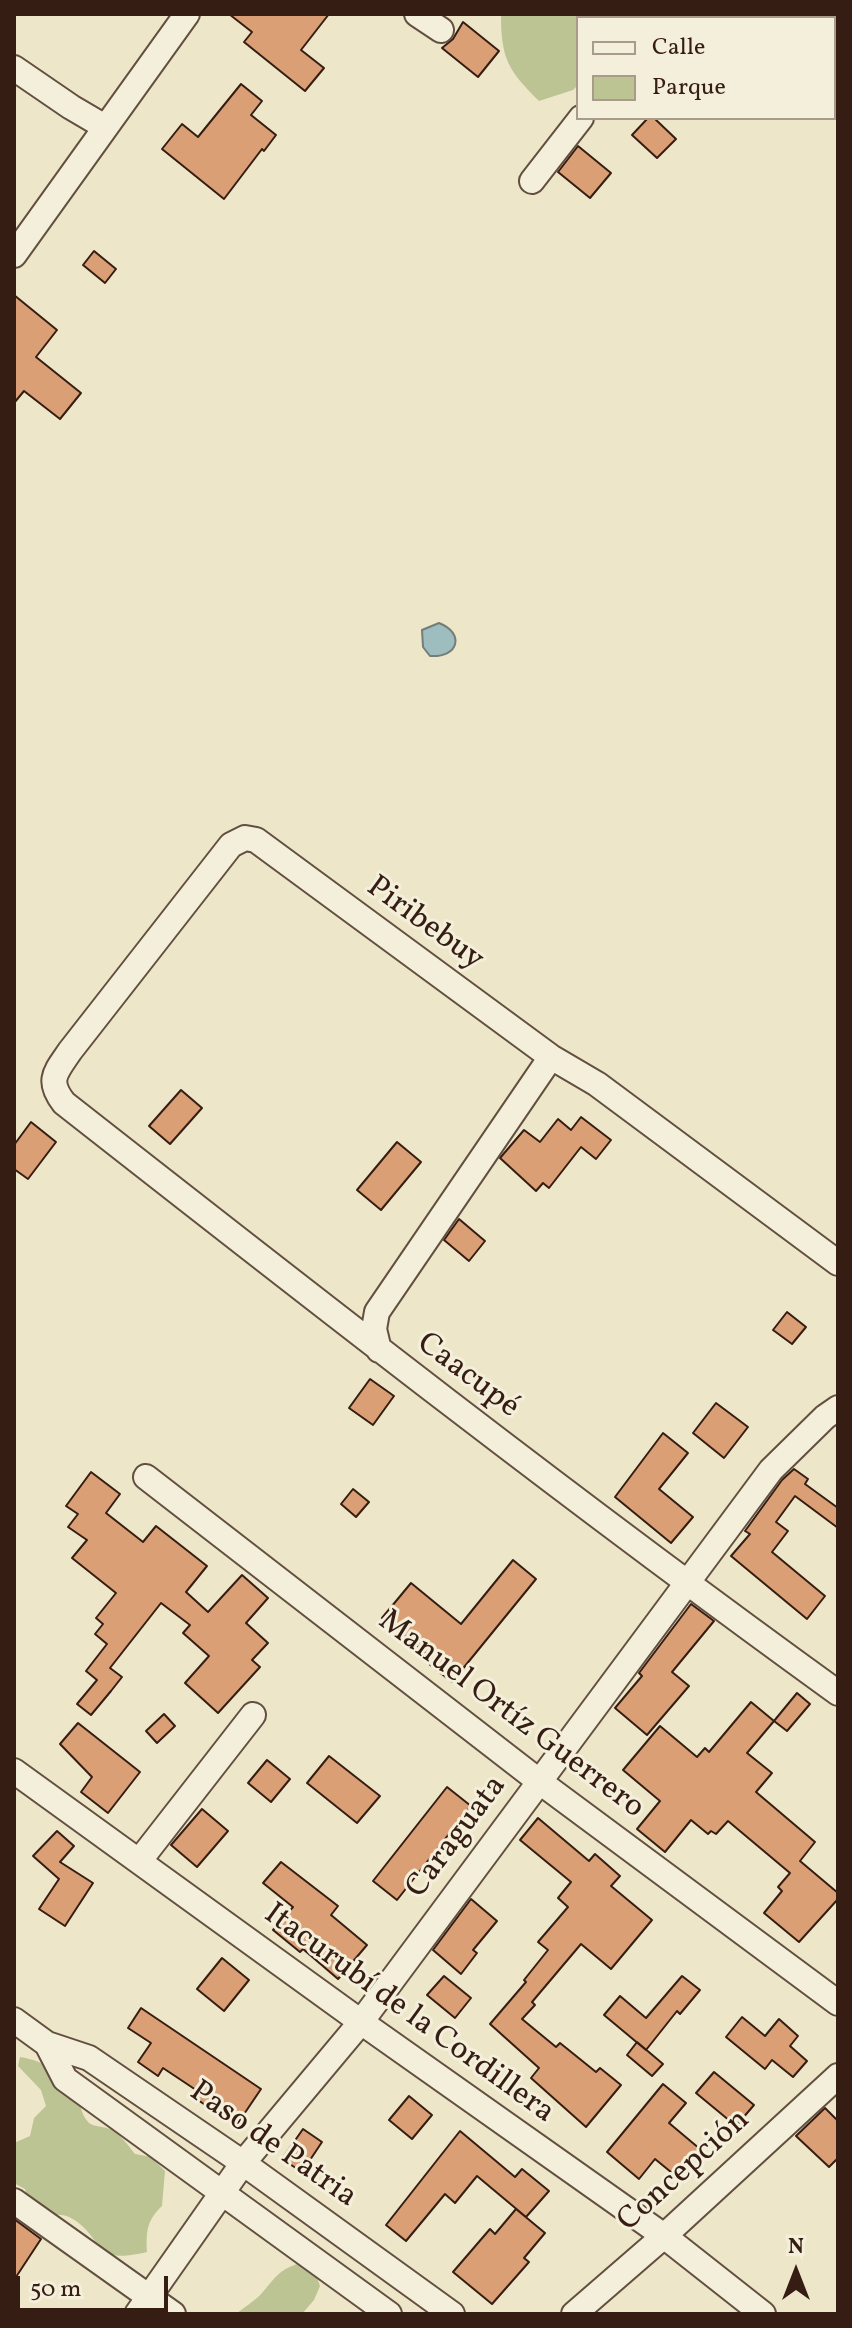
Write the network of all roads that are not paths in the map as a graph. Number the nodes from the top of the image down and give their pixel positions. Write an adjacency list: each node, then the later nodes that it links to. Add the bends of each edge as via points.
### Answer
1 (187, 14): 6 (street)
2 (417, 14): 3 (street)
3 (441, 30)
4 (14, 68): 6 (street)
5 (579, 120): 7 (street)
6 (105, 127): 8 (street)
7 (532, 181)
8 (14, 255)
9 (551, 1057): 10 (street, Piribebuy, via 264,845 245,838 231,845 70,1051 53,1081); 11 (street, Piribebuy, via 597,1084); 12 (street, via 377,1312)
10 (64, 1103): 12 (street, Caacupé)
11 (838, 1263)
12 (379, 1350): 15 (street, Caacupé)
13 (838, 1408): 15 (street, Caraguata, via 771,1470)
14 (146, 1477): 19 (street, Manuel Ortíz Guerrero)
15 (688, 1585): 16 (street, Caacupé); 19 (street, Caraguata)
16 (838, 1693)
17 (253, 1715): 20 (street)
18 (14, 1771): 20 (street, Itacurubí de la Cordillera)
19 (540, 1782): 21 (street, Manuel Ortíz Guerrero); 23 (street, Caraguata)
20 (140, 1860): 23 (street, Itacurubí de la Cordillera)
21 (838, 2003)
22 (14, 2020): 24 (street, Paso de Patria)
23 (361, 2022): 26 (street, Caraguata); 29 (street, Itacurubí de la Cordillera)
24 (47, 2044): 26 (street, Paso de Patria, via 89,2058); 27 (street, Paso de Patria, via 65,2079)
25 (838, 2076): 29 (street, Concepción)
26 (243, 2163): 27 (street, Caraguata); 33 (street, Paso de Patria)
27 (221, 2192): 30 (street, Caraguata); 32 (street, Paso de Patria)
28 (14, 2201): 30 (street)
29 (664, 2236): 34 (street, Concepción); 35 (street, Itacurubí de la Cordillera)
30 (143, 2306): 31 (street)
31 (173, 2314)
32 (389, 2314)
33 (452, 2314)
34 (574, 2314)
35 (763, 2314)

